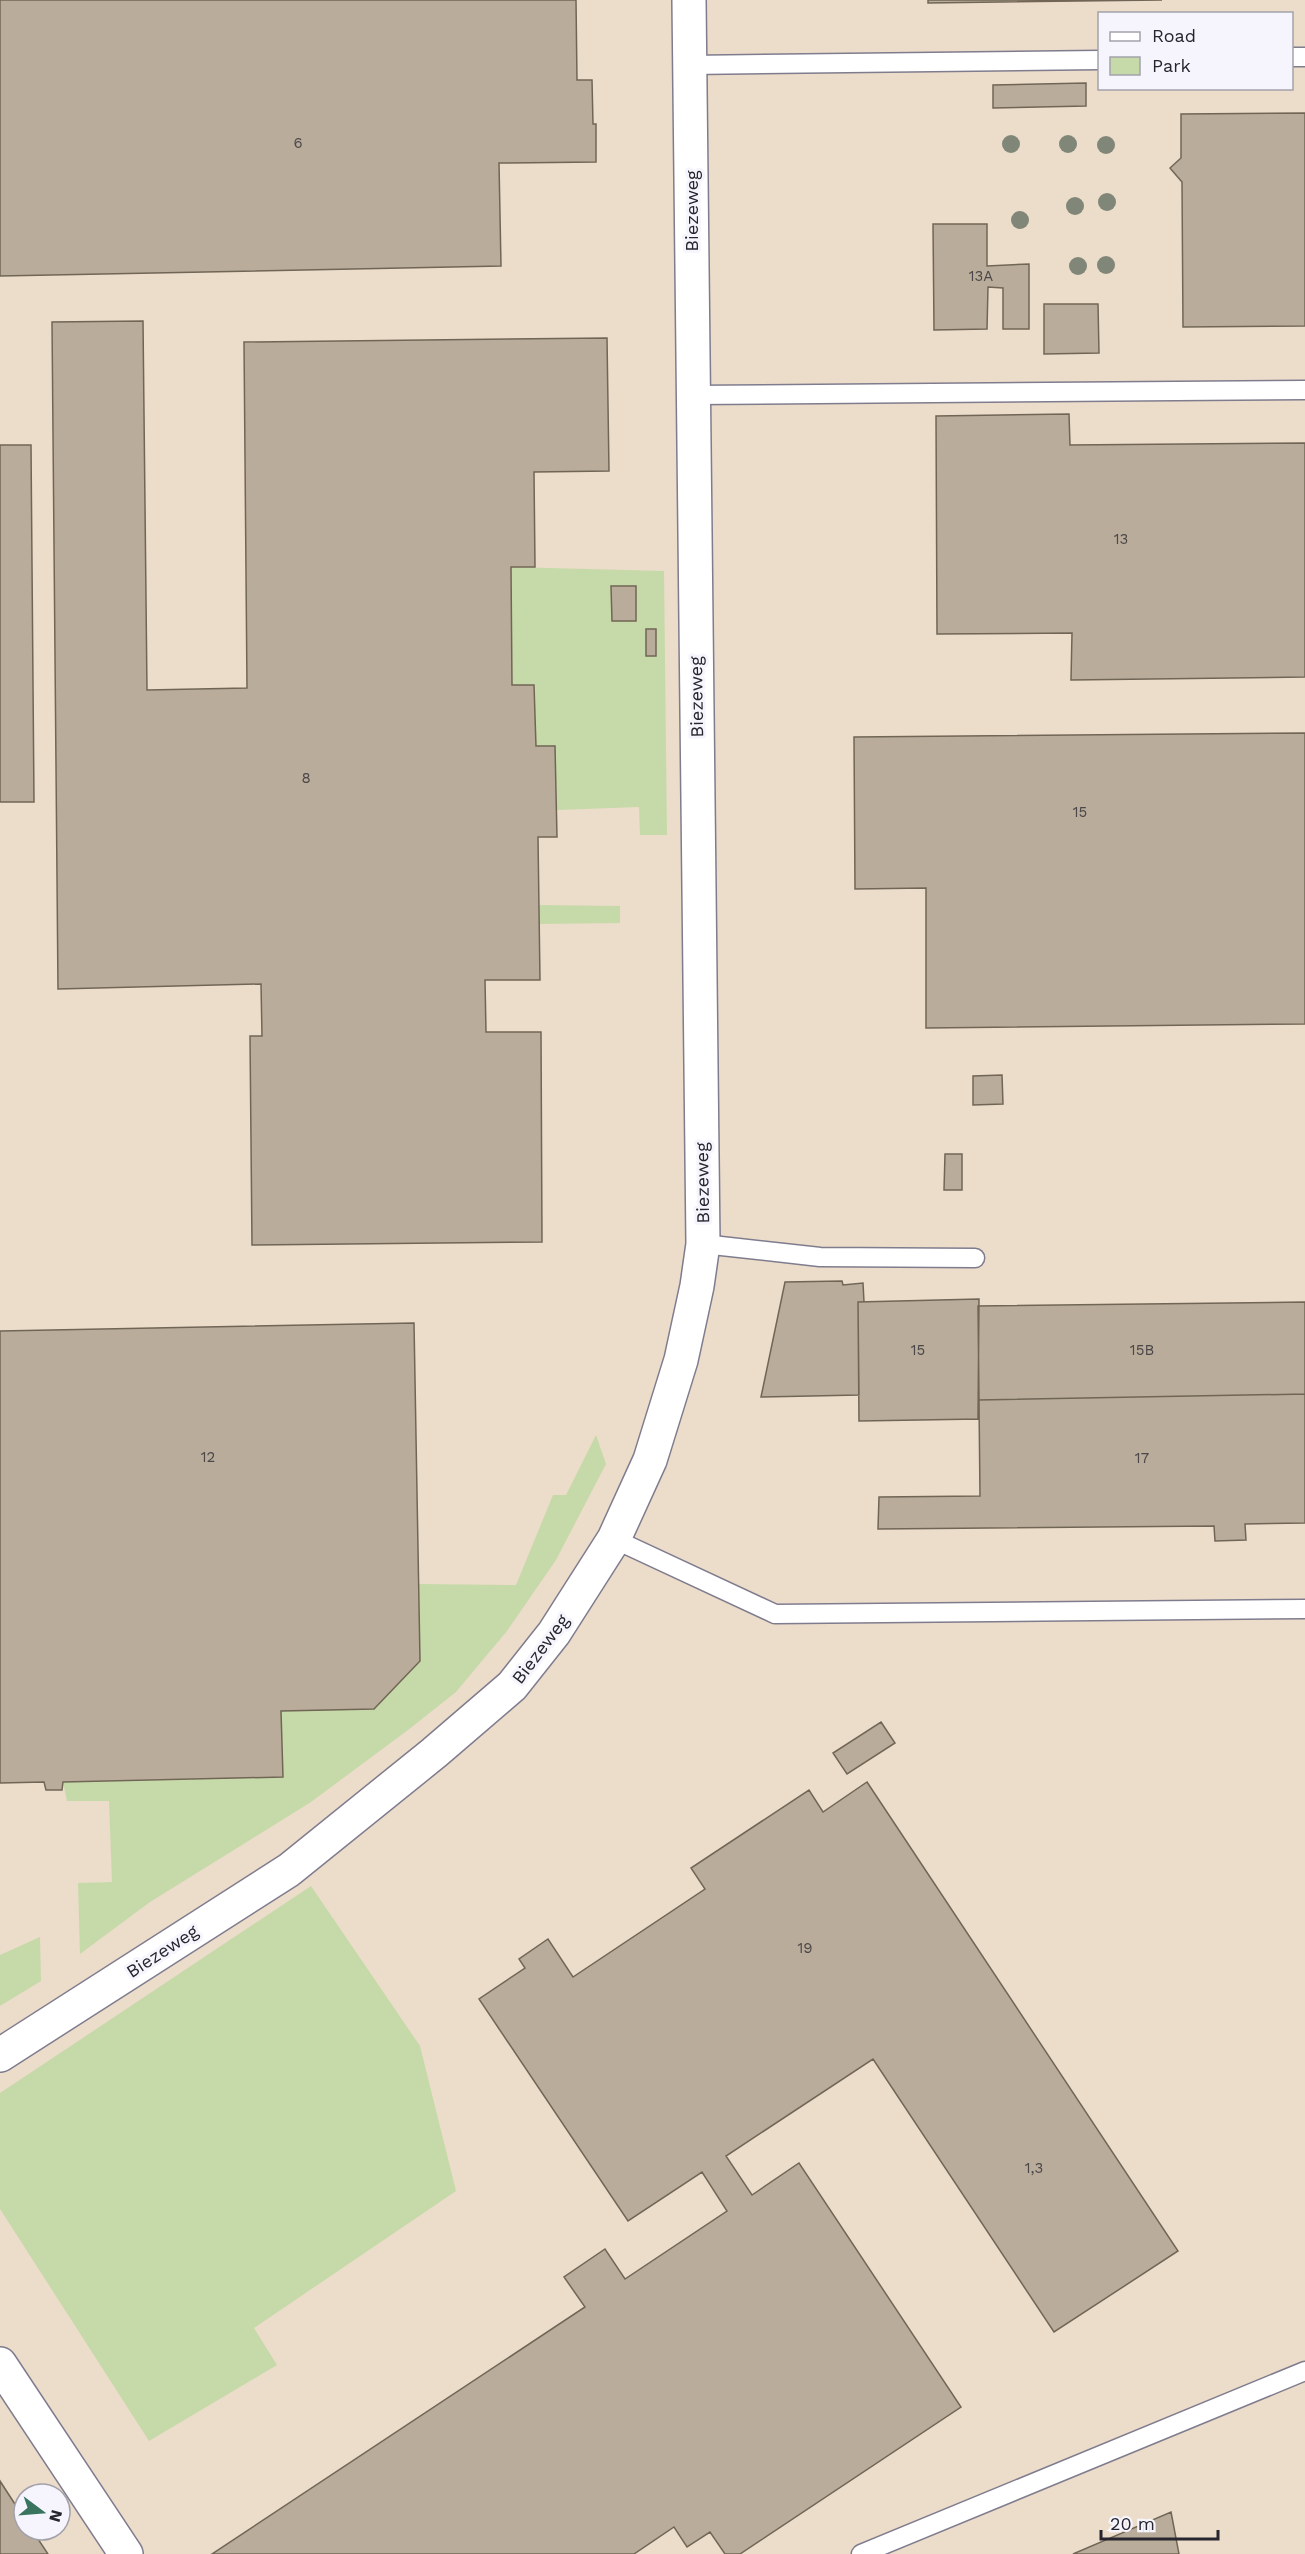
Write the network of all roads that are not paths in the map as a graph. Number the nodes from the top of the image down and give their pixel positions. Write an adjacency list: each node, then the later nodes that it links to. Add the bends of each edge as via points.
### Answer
1 (689, 0): 3 (street, Biezeweg)
2 (1098, 60): 3 (lane)
3 (690, 65): 5 (street, Biezeweg)
4 (1305, 390): 5 (lane)
5 (693, 395): 6 (street, Biezeweg)
6 (703, 1244): 7 (lane, via 820,1257); 8 (street, Biezeweg, via 681,1360 650,1460)
7 (975, 1257)
8 (614, 1539): 9 (lane, via 775,1614); 10 (street, Biezeweg, via 554,1633 512,1686 434,1754 289,1870)
9 (1305, 1609)
10 (0, 2055)
11 (0, 2364): 13 (street)
12 (1305, 2371): 14 (lane)
13 (126, 2554)
14 (861, 2554)

